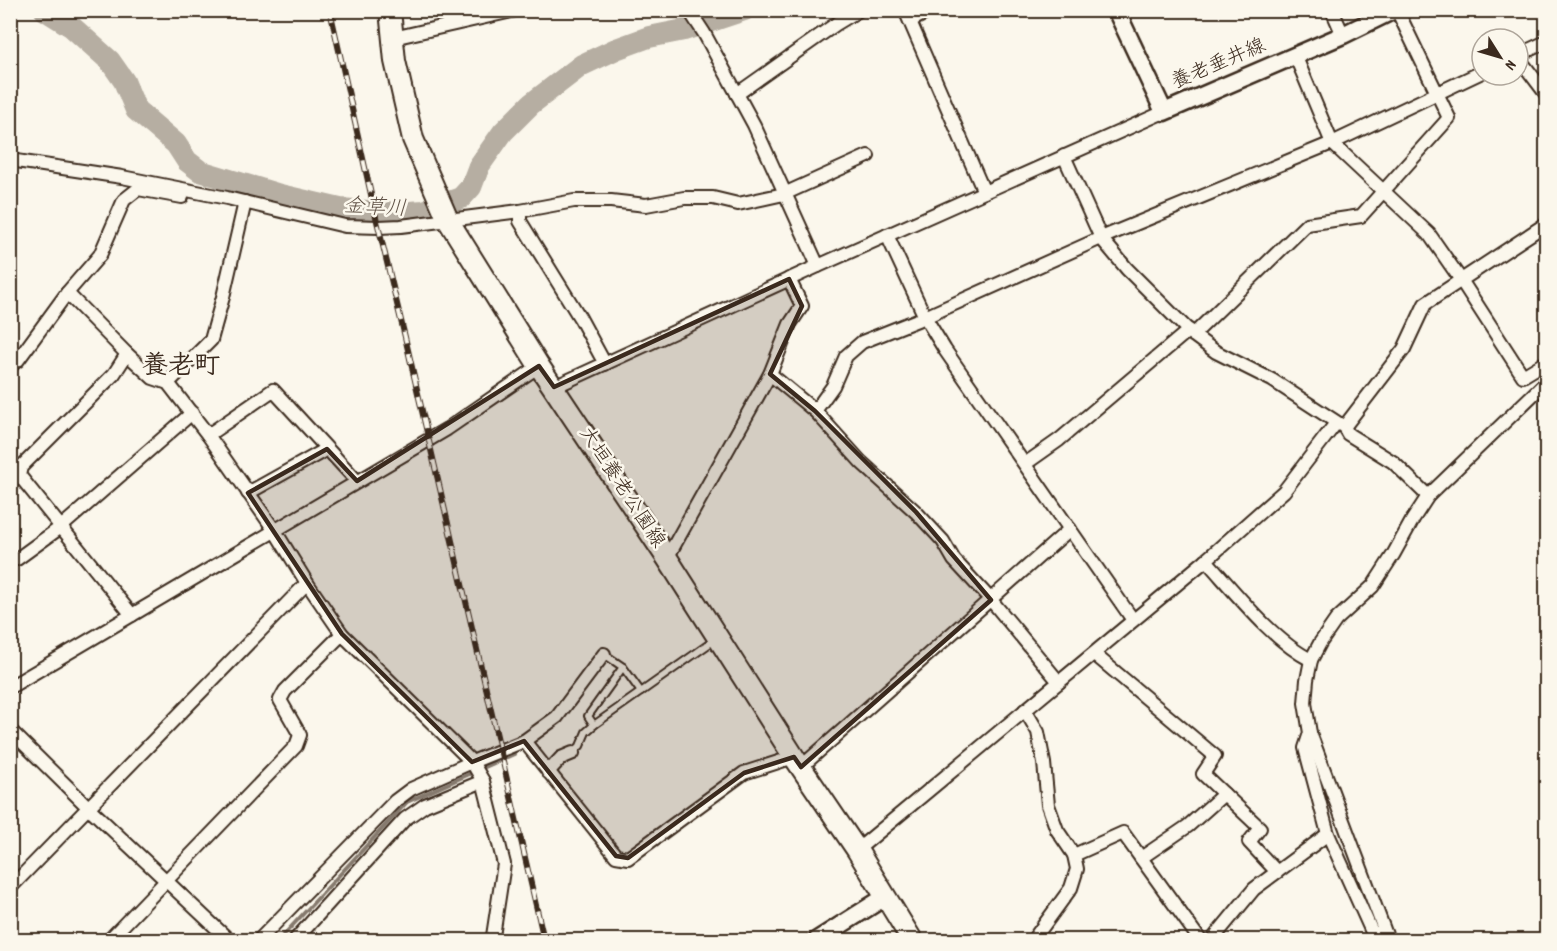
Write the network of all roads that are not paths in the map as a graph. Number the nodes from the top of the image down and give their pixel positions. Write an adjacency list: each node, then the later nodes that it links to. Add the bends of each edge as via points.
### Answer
1 (390, 10): 11 (main road, 大垣養老公園線)
2 (516, 10): 11 (street)
3 (859, 10): 17 (street)
4 (932, 10): 9 (street)
5 (1116, 10): 20 (main road, 養老垂井線)
6 (1332, 10): 10 (street)
7 (1395, 10): 10 (main road, 養老垂井線); 18 (street)
8 (693, 16): 17 (street)
9 (908, 16): 26 (street)
10 (1342, 34): 14 (main road, 養老垂井線)
11 (393, 38): 30 (main road, 大垣養老公園線, via 413,139)
12 (1546, 42): 13 (street)
13 (1530, 50)
14 (1295, 55): 20 (main road, 養老垂井線); 21 (street)
15 (1530, 72): 19 (street)
16 (1470, 78): 18 (street)
17 (737, 94): 27 (street)
18 (1436, 94): 21 (street); 25 (street, via 1449,118)
19 (1546, 94)
20 (1164, 112): 23 (street)
21 (1332, 143): 25 (street); 34 (street)
22 (868, 156): 27 (street)
23 (1064, 156): 26 (street); 34 (street)
24 (10, 160): 28 (street)
25 (1383, 191): 37 (street, via 1429,234); 40 (street, via 1361,216 1307,224)
26 (984, 192): 33 (street)
27 (784, 194): 31 (street, via 738,204 713,198 684,198 646,205 574,201); 35 (street)
28 (227, 198): 29 (street); 38 (street, via 211,201 138,189 124,200 100,255)
29 (245, 202): 30 (street, via 345,226 401,226); 48 (street, via 211,340)
30 (443, 208): 31 (street); 45 (main road, 大垣養老公園線)
31 (520, 211): 43 (street, via 520,220)
32 (1546, 224): 37 (street)
33 (887, 235): 35 (street); 39 (street)
34 (1101, 237): 39 (street); 40 (street)
35 (818, 266): 36 (street)
36 (789, 279): 43 (street); 46 (street, via 802,306 790,324)
37 (1461, 280): 42 (street, via 1523,376); 52 (street, via 1425,304 1404,349)
38 (67, 293): 41 (street); 44 (street)
39 (925, 317): 50 (street, via 862,342 846,356); 55 (street)
40 (1191, 332): 52 (street, via 1216,352 1272,381); 55 (street)
41 (127, 354): 48 (street, via 153,378); 59 (street, via 114,374 21,467 19,475)
42 (1546, 362)
43 (605, 364): 49 (street)
44 (10, 366)
45 (539, 366): 49 (main road, 大垣養老公園線); 56 (street, via 447,429)
46 (770, 374): 50 (street); 62 (street)
47 (1546, 382): 58 (street)
48 (168, 383): 51 (street)
49 (554, 387): 62 (main road, 大垣養老公園線)
50 (816, 411): 66 (street, via 861,462 943,541 954,560)
51 (192, 414): 53 (street); 59 (street)
52 (1340, 425): 58 (street, via 1393,462); 64 (street, via 1284,492)
53 (208, 435): 54 (street, via 273,390); 57 (street)
54 (327, 449): 56 (street); 57 (street)
55 (1025, 464): 60 (street)
56 (357, 481): 61 (street)
57 (248, 493): 61 (street)
58 (1428, 495): 73 (street, via 1374,586 1336,621)
59 (61, 527): 63 (street); 67 (street)
60 (1070, 529): 66 (street); 68 (street)
61 (275, 531): 65 (street); 67 (street)
62 (667, 558): 70 (main road, 大垣養老公園線)
63 (17, 559)
64 (1206, 560): 68 (street); 73 (street, via 1259,618)
65 (307, 582): 69 (street); 89 (street)
66 (991, 600): 75 (street); 85 (street)
67 (132, 615): 76 (street)
68 (1133, 620): 72 (street)
69 (342, 634): 84 (street); 95 (street, via 280,700 300,735 296,746)
70 (718, 638): 77 (lane); 85 (main road, 大垣養老公園線)
71 (604, 654): 74 (lane); 82 (street, via 557,717)
72 (1094, 654): 75 (street); 88 (street, via 1215,756 1203,774)
73 (1311, 660): 81 (street, via 1305,703)
74 (623, 668): 77 (lane); 79 (lane, via 588,716)
75 (1059, 682): 78 (street)
76 (10, 687)
77 (641, 692): 79 (lane)
78 (1025, 710): 91 (street); 92 (street, via 1038,732 1048,805 1057,830)
79 (594, 725): 83 (lane)
80 (10, 730): 89 (street)
81 (1310, 734): 90 (street, via 1305,748); 98 (street)
82 (524, 741): 84 (street); 86 (street)
83 (573, 753): 86 (street, via 561,758)
84 (472, 762): 87 (street); 101 (street, via 411,789 394,801)
85 (798, 762): 86 (street, via 744,773 628,858 616,856); 91 (main road, 大垣養老公園線)
86 (548, 772)
87 (483, 781): 102 (street, via 425,805 405,819); 103 (street, via 504,864)
88 (1224, 794): 93 (street, via 1188,826); 94 (street, via 1260,828 1249,842)
89 (88, 807): 95 (street); 96 (street)
90 (1328, 834): 94 (street); 98 (street, via 1372,932)
91 (857, 850): 97 (main road, 大垣養老公園線)
92 (1074, 855): 93 (street, via 1123,833); 106 (street, via 1077,869 1071,888)
93 (1142, 858): 107 (street)
94 (1277, 872): 108 (street, via 1254,889)
95 (165, 881): 99 (street); 100 (street)
96 (10, 888)
97 (885, 897): 104 (main road); 105 (main road, 大垣養老公園線)
98 (1387, 938)
99 (109, 940)
100 (229, 940)
101 (260, 940)
102 (295, 940)
103 (494, 940)
104 (817, 940)
105 (912, 940)
106 (1033, 940)
107 (1200, 940)
108 (1212, 940)

